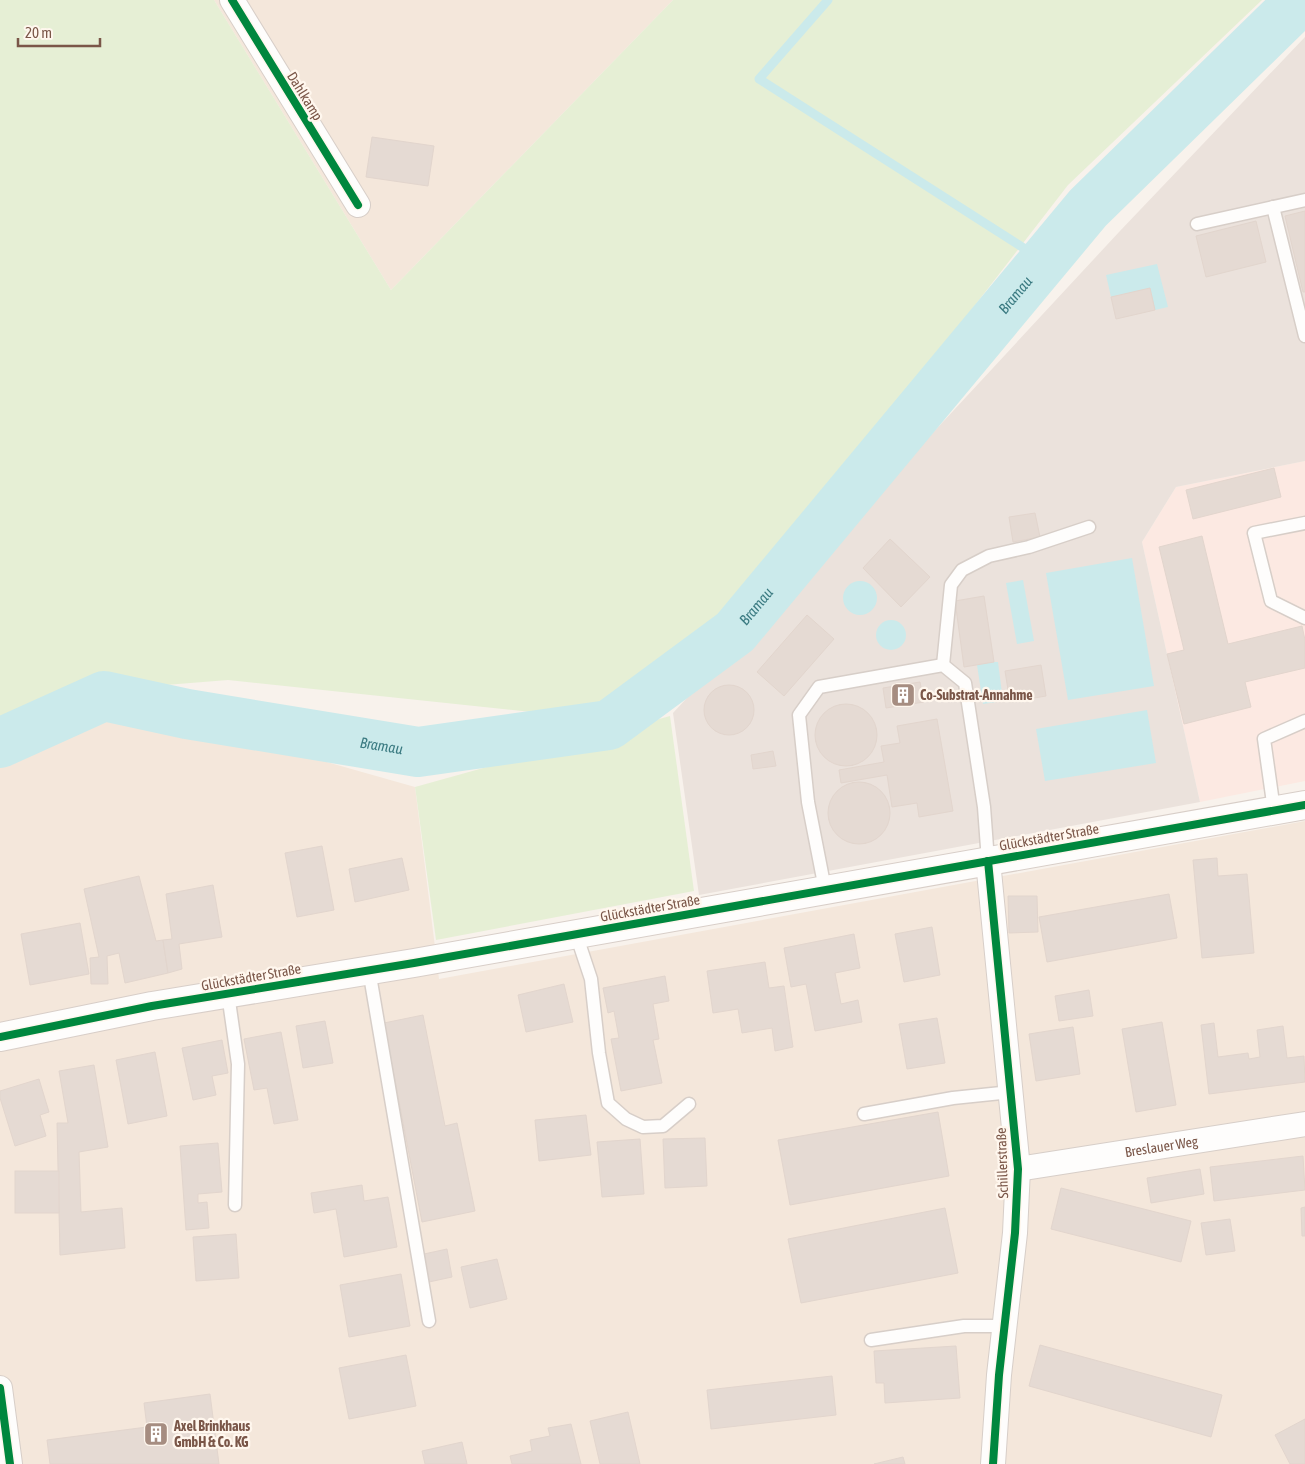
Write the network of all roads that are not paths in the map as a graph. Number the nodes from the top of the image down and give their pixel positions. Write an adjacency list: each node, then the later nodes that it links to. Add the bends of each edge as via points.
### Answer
1 (232, 0): 3 (street, Dahlkamp)
2 (1305, 200): 4 (lane)
3 (358, 205)
4 (1273, 207): 5 (lane); 6 (lane)
5 (1197, 224)
6 (1305, 336)
7 (1305, 523): 9 (lane, via 1254,533 1271,601)
8 (1089, 527): 10 (lane, via 989,556 962,570 951,585)
9 (1305, 618)
10 (943, 665): 14 (lane, via 965,683 984,807); 15 (lane, via 819,687 799,715 808,802)
11 (1305, 721): 13 (lane, via 1264,738)
12 (1305, 805): 13 (street, Glückstädter Straße)
13 (1274, 810): 14 (street, Glückstädter Straße)
14 (988, 860): 15 (street, Glückstädter Straße); 20 (street, Schillerstraße)
15 (825, 889): 16 (street, Glückstädter Straße)
16 (576, 934): 17 (street, Glückstädter Straße); 21 (lane, via 591,979 608,1103 626,1119 643,1127 663,1126)
17 (369, 970): 18 (street, Glückstädter Straße); 26 (lane)
18 (228, 994): 19 (street, Glückstädter Straße); 25 (lane, via 238,1064)
19 (0, 1037)
20 (1011, 1092): 22 (lane, via 953,1098); 24 (street, Schillerstraße)
21 (689, 1104)
22 (864, 1114)
23 (1305, 1124): 24 (street, Breslauer Weg)
24 (1018, 1169): 27 (street, Schillerstraße)
25 (235, 1205)
26 (429, 1322)
27 (1005, 1326): 28 (lane, via 964,1326); 31 (street, Schillerstraße)
28 (870, 1340)
29 (0, 1388): 30 (street)
30 (10, 1464)
31 (993, 1464)

